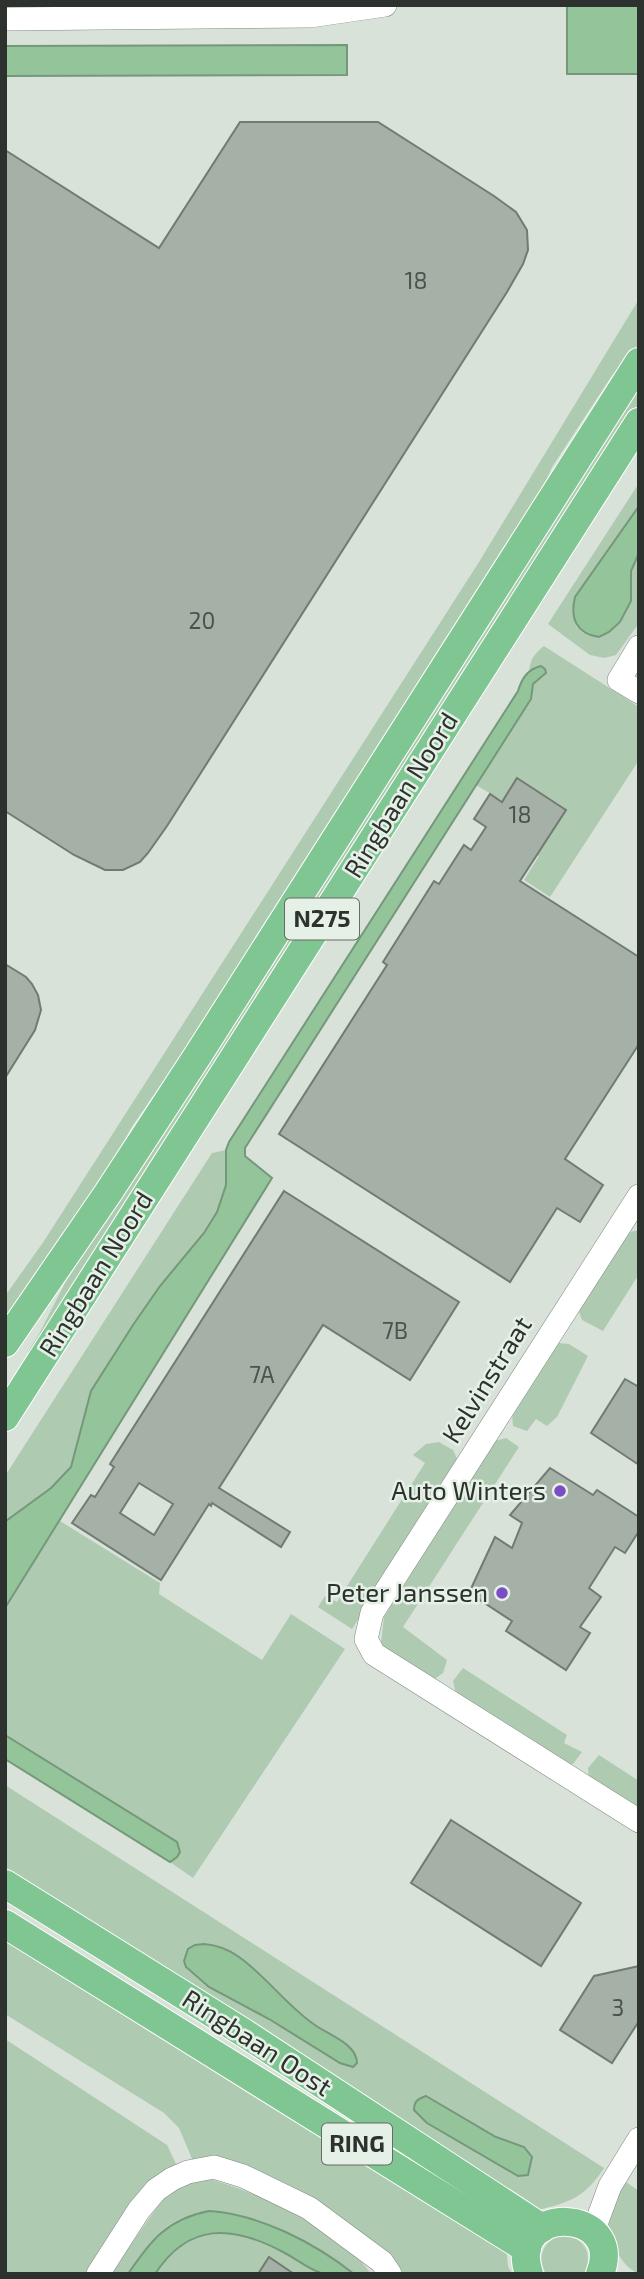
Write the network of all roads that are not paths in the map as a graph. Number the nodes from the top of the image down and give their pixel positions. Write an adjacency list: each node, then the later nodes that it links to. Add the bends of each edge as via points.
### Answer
1 (385, 5): 2 (street, via 310,16)
2 (5, 19)
3 (639, 362): 8 (main road, Ringbaan Noord / N275, via 198,1055)
4 (639, 422): 9 (main road, Ringbaan Noord / N275)
5 (639, 647): 6 (street, via 619,680)
6 (639, 692)
7 (639, 1196): 10 (street, Kelvinstraat, via 372,1613 366,1639 374,1654)
8 (5, 1342)
9 (5, 1417)
10 (639, 1821)
11 (5, 1884): 15 (main road, Ringbaan Oost / RING, via 244,2033)
12 (5, 1924): 15 (main road, Ringbaan Oost / RING)
13 (639, 2139): 14 (street)
14 (584, 2226): 15 (main road, via 552,2222); 16 (main road, via 600,2242)
15 (533, 2250)
16 (605, 2271)
17 (98, 2274): 18 (street, via 156,2190 188,2172 214,2167 309,2208 382,2262)
18 (390, 2274)

